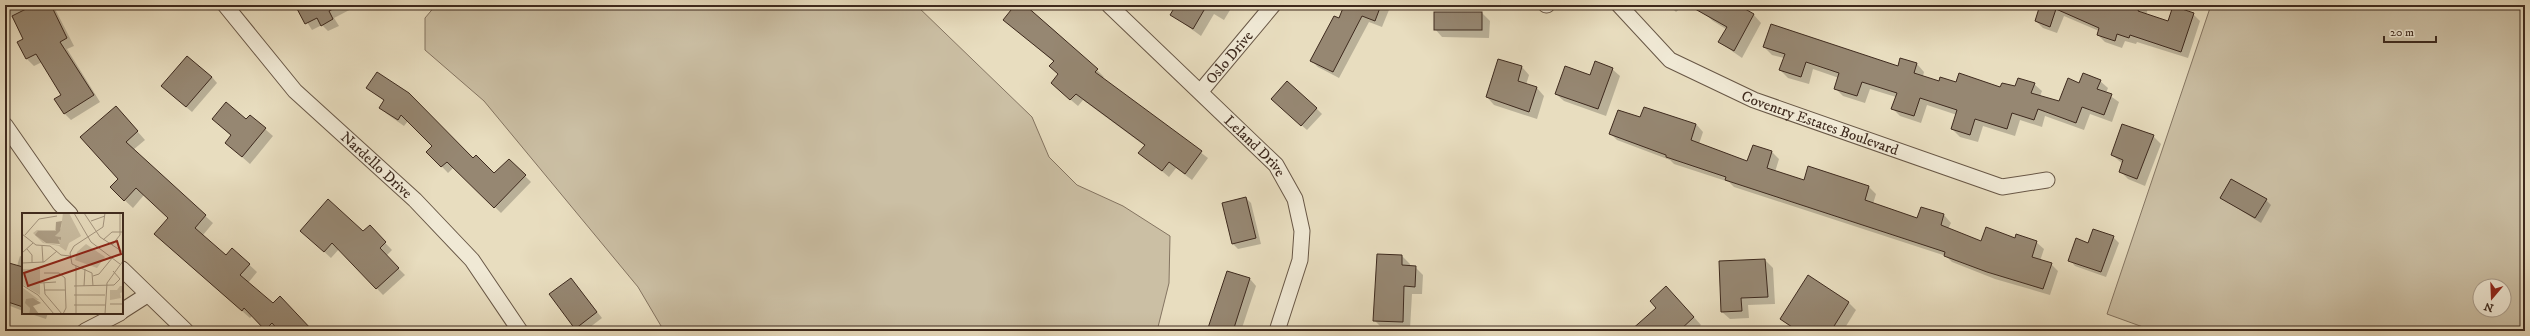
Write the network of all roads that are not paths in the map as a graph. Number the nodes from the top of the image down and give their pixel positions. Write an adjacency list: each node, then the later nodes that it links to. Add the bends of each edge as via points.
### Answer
1 (225, 5): 15 (street, Nardello Drive, via 295,91 415,200 472,260)
2 (1109, 5): 5 (street, Leland Drive)
3 (1273, 5): 5 (street, Oslo Drive)
4 (1619, 5): 7 (street, Coventry Estates Boulevard, via 1670,60 1754,100 2002,187)
5 (1201, 91): 16 (street, Leland Drive, via 1276,165 1295,199 1302,231 1300,260)
6 (5, 125): 8 (street)
7 (2047, 180)
8 (69, 213)
9 (123, 269): 10 (street)
10 (147, 295): 11 (street); 14 (street)
11 (123, 311)
12 (117, 314): 13 (street)
13 (85, 331)
14 (186, 331)
15 (520, 331)
16 (1277, 331)

